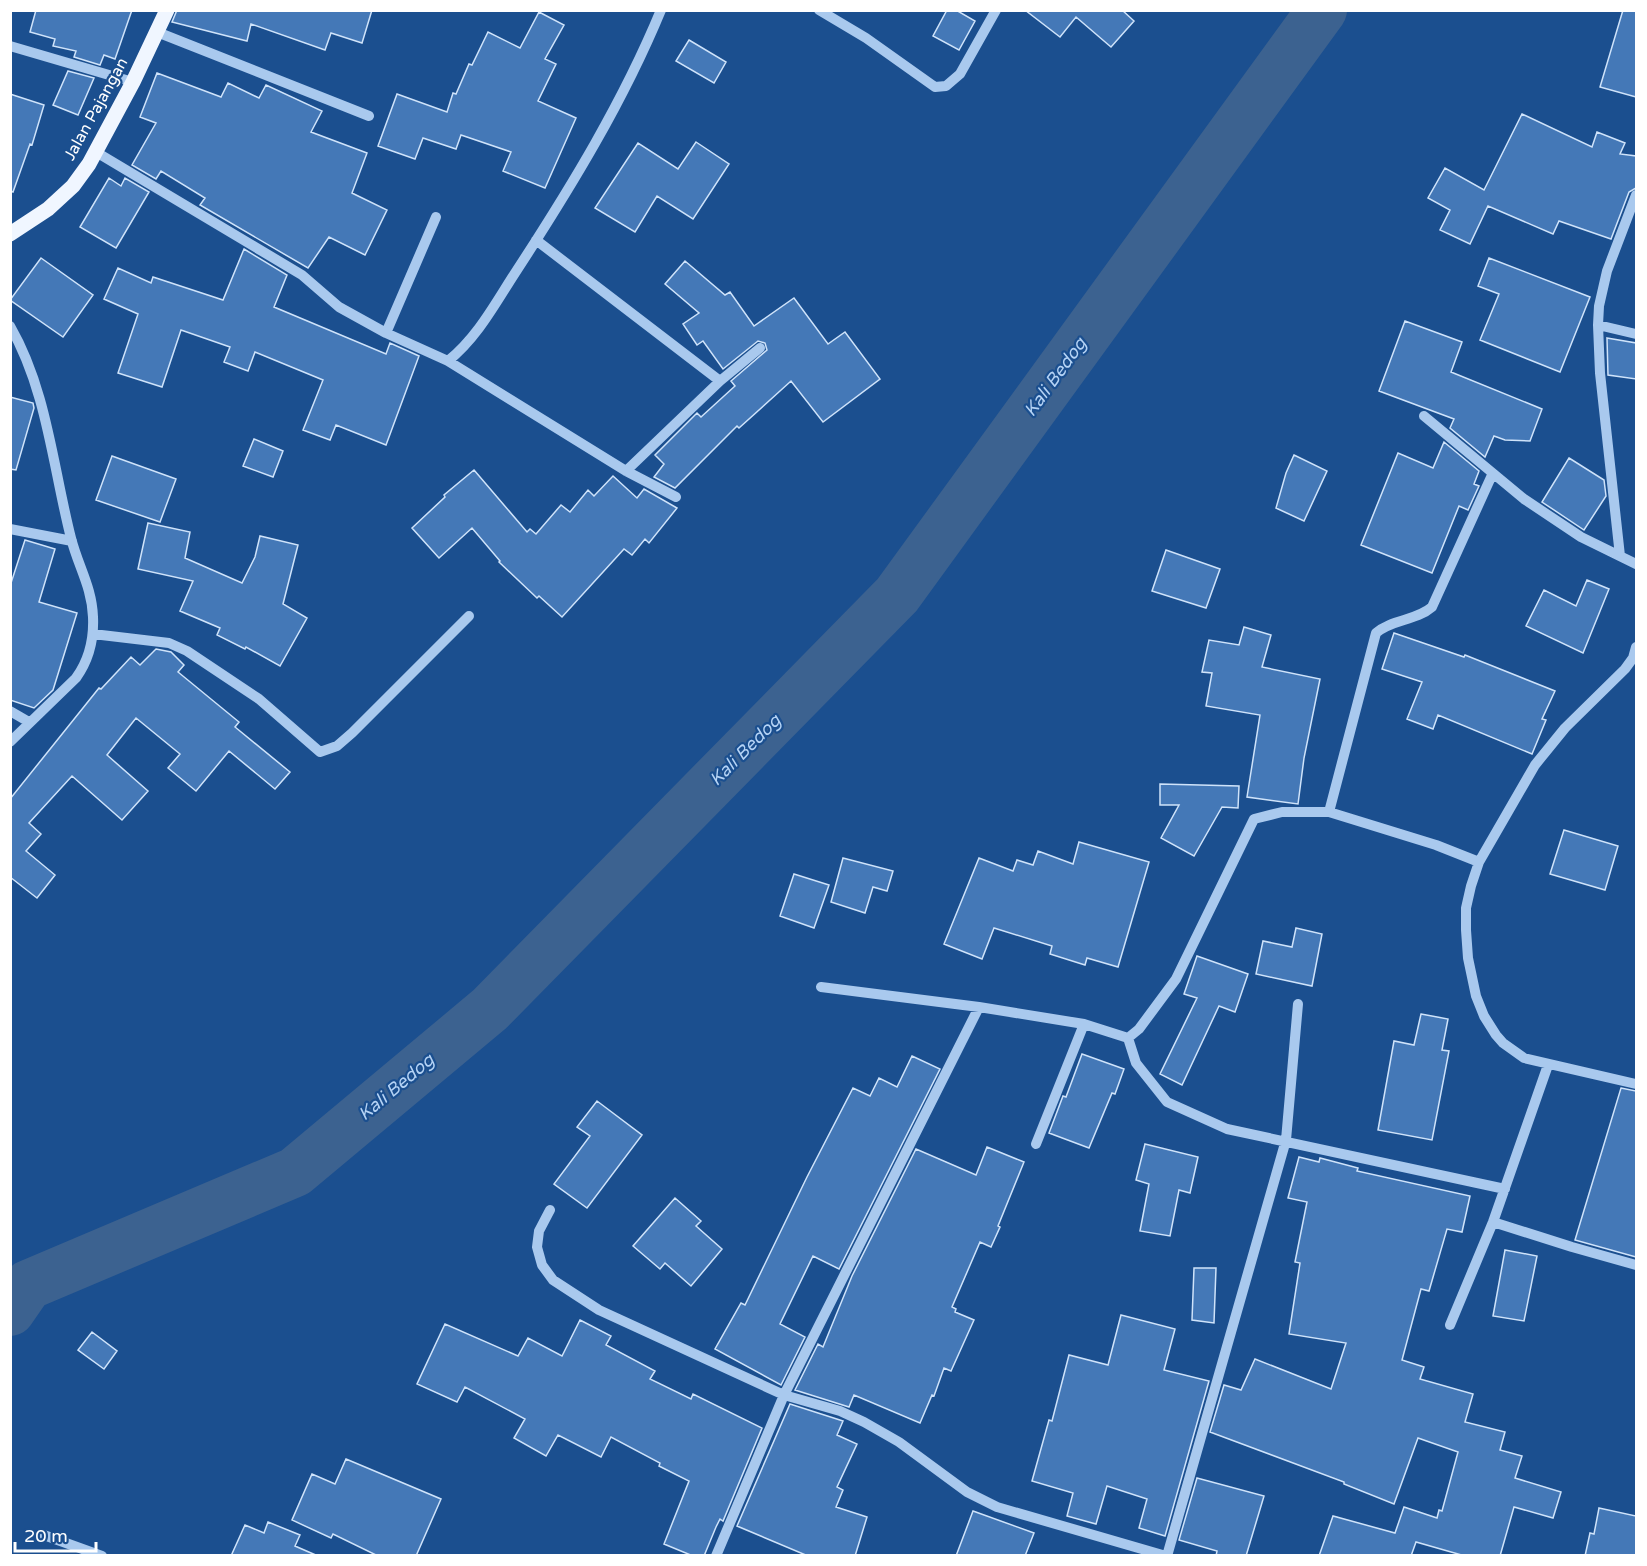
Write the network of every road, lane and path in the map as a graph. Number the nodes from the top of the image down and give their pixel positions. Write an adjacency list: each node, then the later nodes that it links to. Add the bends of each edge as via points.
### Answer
1 (167, 10): 5 (main road, Jalan Pajangan)
2 (661, 10): 13 (street, via 617,105)
3 (819, 10): 4 (street, via 935,87 946,86 960,74)
4 (996, 10)
5 (157, 32): 7 (main road, Jalan Pajangan); 8 (street)
6 (10, 46): 7 (street)
7 (133, 82): 9 (main road, Jalan Pajangan)
8 (369, 116)
9 (96, 152): 12 (main road, Jalan Pajangan, via 73,186); 16 (street, via 302,275 339,307)
10 (1636, 195): 14 (street, via 1607,271)
11 (436, 217): 16 (street)
12 (10, 234)
13 (537, 240): 19 (street, via 465,348); 20 (street)
14 (1598, 325): 17 (street); 27 (street)
15 (10, 326): 26 (street, via 35,378)
16 (386, 333): 19 (street)
17 (1636, 334)
18 (760, 348): 20 (street)
19 (448, 361): 22 (street)
20 (720, 381): 22 (street)
21 (1424, 416): 23 (street)
22 (626, 471): 24 (street)
23 (1492, 475): 27 (street, via 1581,537); 35 (street, via 1432,607 1376,633)
24 (676, 497)
25 (10, 529): 26 (street)
26 (72, 541): 30 (street, via 87,579)
27 (1620, 556): 28 (street)
28 (1636, 564)
29 (469, 616): 30 (street, via 352,733 337,746 320,752 258,699 187,651 169,643)
30 (93, 634): 33 (street, via 88,658 76,678)
31 (1636, 646): 36 (street, via 1625,669 1565,728 1535,765)
32 (10, 711): 33 (street)
33 (30, 722): 34 (street)
34 (10, 742)
35 (1329, 812): 36 (street); 41 (street, via 1282,812 1254,819 1176,979)
36 (1479, 862): 42 (street, via 1466,919 1476,996 1484,1016 1503,1043 1524,1058)
37 (821, 987): 39 (street)
38 (1298, 1004): 44 (street)
39 (979, 1007): 40 (street); 51 (street)
40 (1084, 1024): 41 (street); 45 (street)
41 (1128, 1038): 44 (street, via 1136,1063 1167,1102 1227,1129)
42 (1548, 1065): 43 (street); 46 (street)
43 (1636, 1084)
44 (1286, 1140): 46 (street); 55 (street)
45 (1036, 1143)
46 (1505, 1189): 48 (street)
47 (550, 1210): 51 (street, via 539,1231 537,1247 542,1265 553,1280 599,1310)
48 (1493, 1222): 49 (street); 50 (street)
49 (1636, 1264)
50 (1450, 1325)
51 (784, 1395): 54 (street); 55 (street, via 864,1422 899,1442 967,1492 997,1507)
52 (41, 1534): 53 (street)
53 (102, 1556)
54 (717, 1556)
55 (1166, 1556)

